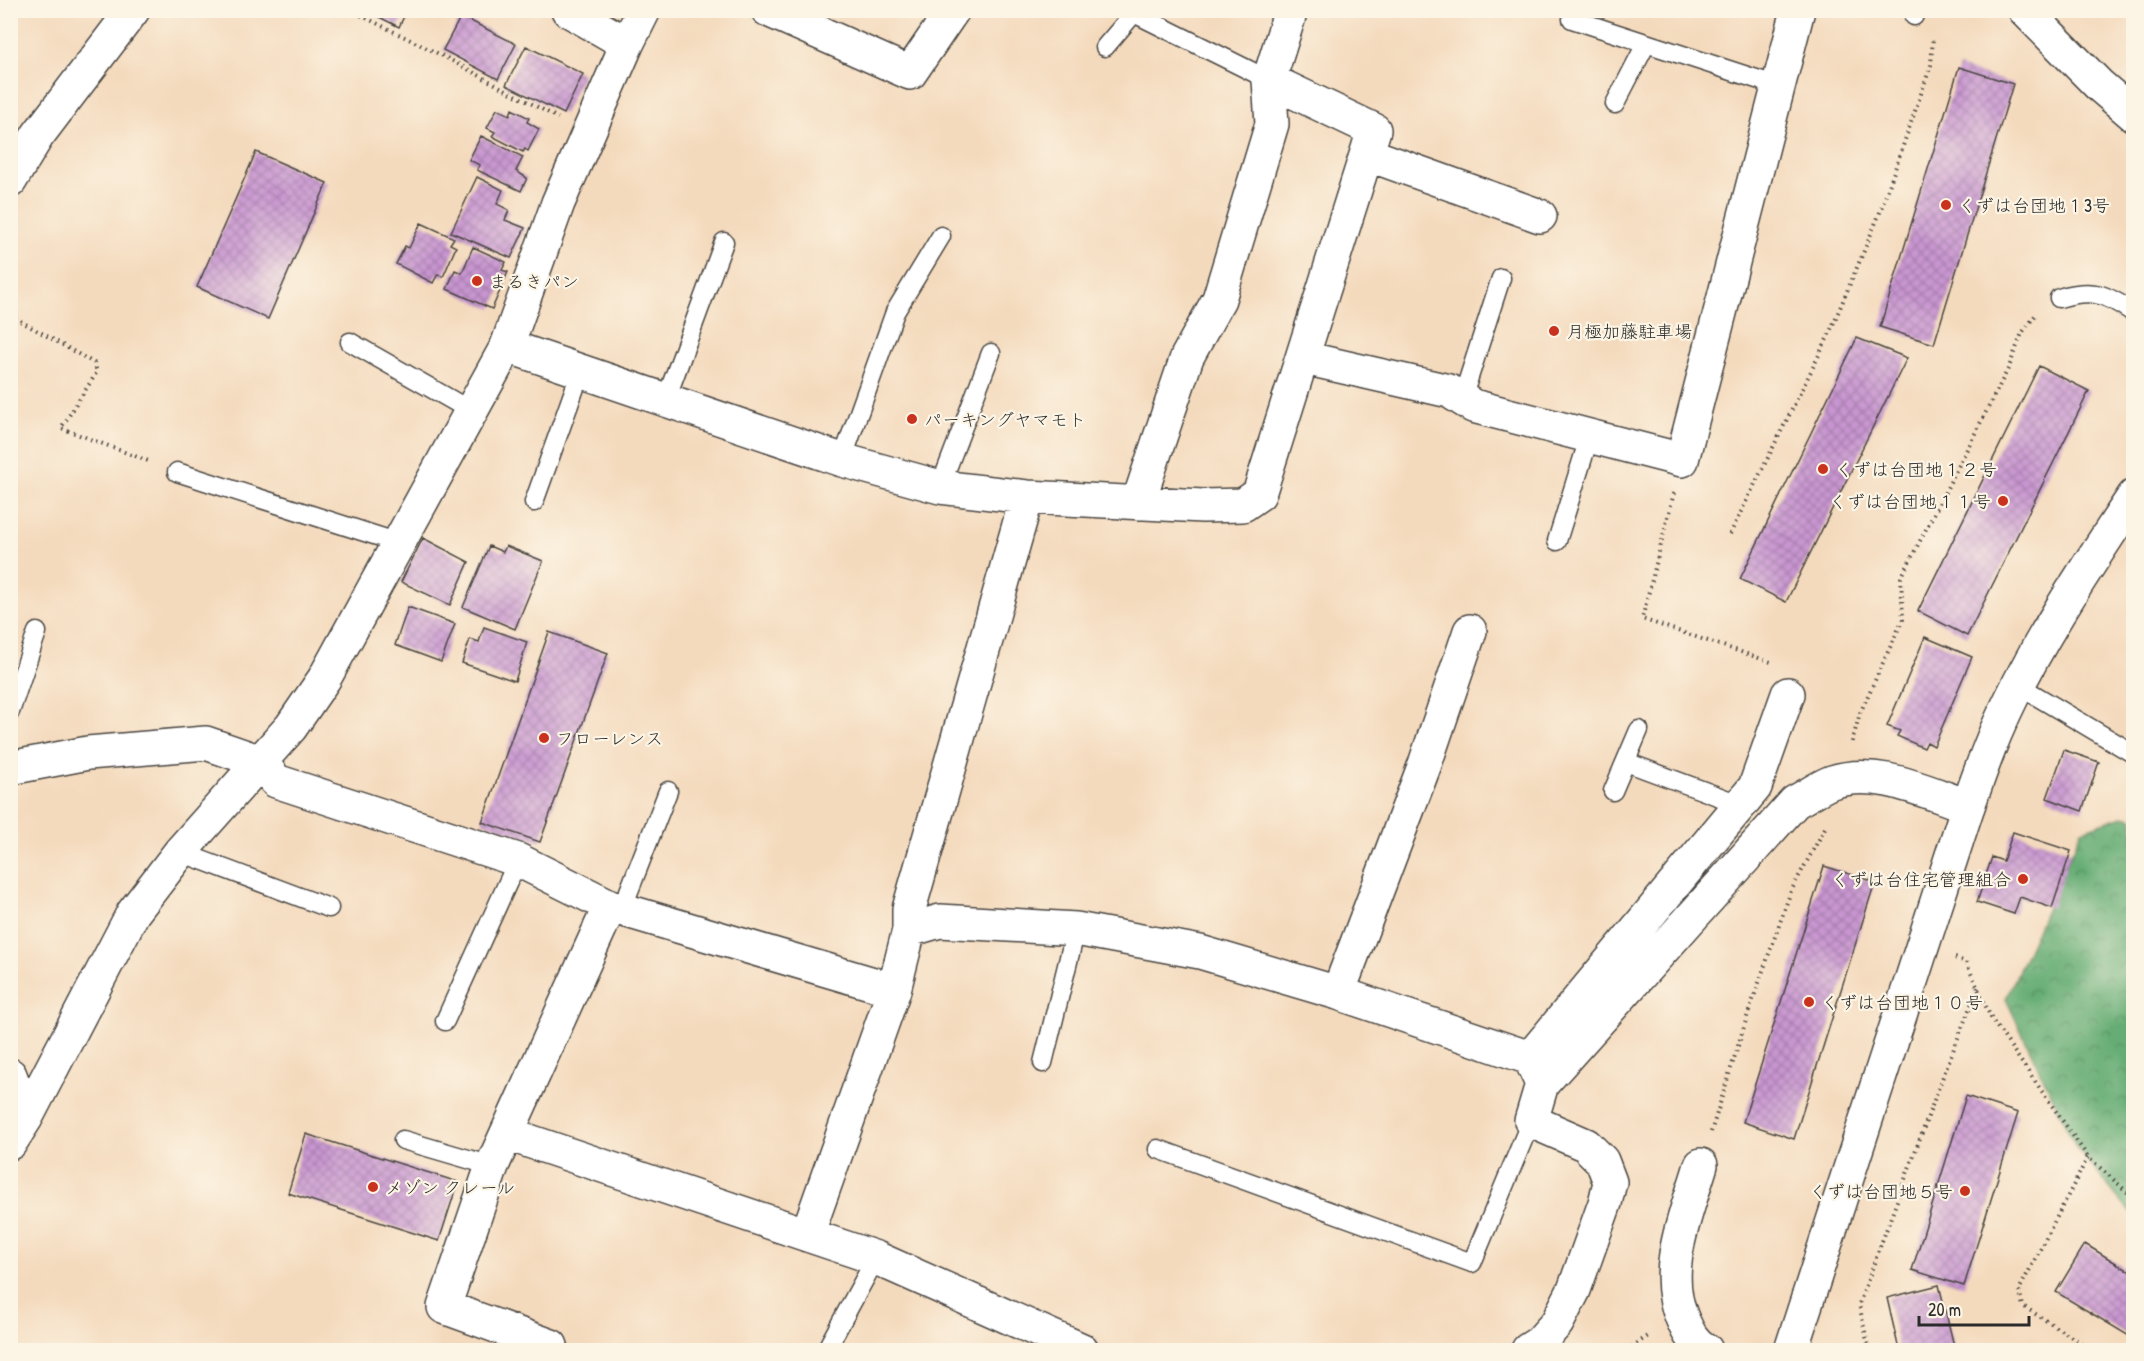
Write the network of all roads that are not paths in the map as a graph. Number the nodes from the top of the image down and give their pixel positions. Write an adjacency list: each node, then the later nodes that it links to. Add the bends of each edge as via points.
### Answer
1 (133, 10): 18 (street, via 38,135)
2 (568, 10): 10 (street)
3 (644, 10): 10 (street)
4 (768, 10): 5 (street, via 910,73)
5 (953, 10)
6 (1291, 10): 13 (street)
7 (1798, 10): 14 (street)
8 (2025, 10): 16 (street)
9 (1572, 20): 11 (lane)
10 (627, 44): 26 (street, via 558,204)
11 (1647, 44): 14 (lane); 15 (lane)
12 (1105, 46): 13 (lane, via 1134,13)
13 (1269, 80): 17 (street, via 1374,130); 40 (street, via 1272,124 1219,299 1187,357)
14 (1778, 86): 33 (street, via 1682,460)
15 (1615, 104)
16 (2133, 115)
17 (1367, 154): 19 (street); 28 (street)
18 (10, 181)
19 (1540, 216)
20 (941, 236): 34 (lane, via 895,312)
21 (724, 242): 30 (lane)
22 (1501, 279): 31 (lane)
23 (2060, 298): 24 (lane, via 2091,293 2112,298)
24 (2133, 313)
25 (350, 342): 32 (lane)
26 (507, 346): 29 (street); 32 (street)
27 (991, 353): 36 (lane)
28 (1304, 358): 31 (street, via 1449,391); 40 (street, via 1259,494 1243,505 1203,507)
29 (581, 371): 30 (street); 39 (lane)
30 (666, 399): 34 (street)
31 (1462, 399): 33 (street, via 1473,406)
32 (471, 411): 42 (street)
33 (1590, 435): 41 (lane)
34 (842, 460): 36 (street)
35 (177, 472): 42 (lane)
36 (940, 487): 38 (street)
37 (2133, 496): 45 (street, via 2079,578)
38 (1027, 497): 40 (street); 62 (street, via 909,909)
39 (534, 502)
40 (1138, 502)
41 (1557, 541)
42 (399, 543): 50 (street, via 324,679)
43 (1470, 631): 64 (street, via 1425,764)
44 (37, 632): 47 (lane)
45 (2018, 685): 49 (lane); 56 (street)
46 (1788, 694): 55 (street, via 1755,787)
47 (10, 712)
48 (1639, 730): 51 (lane)
49 (2133, 754)
50 (261, 762): 52 (street, via 206,743 88,753); 57 (street); 58 (street, via 276,781)
51 (1626, 762): 54 (lane); 55 (lane)
52 (10, 768)
53 (668, 791): 59 (lane)
54 (1613, 791)
55 (1739, 804): 67 (street)
56 (1968, 806): 67 (street, via 1882,778 1858,777 1832,783 1795,802); 83 (street)
57 (180, 852): 60 (lane); 71 (street, via 133,913)
58 (518, 860): 59 (street); 65 (lane)
59 (616, 907): 63 (street); 70 (street)
60 (329, 908)
61 (1076, 929): 62 (street, via 940,921); 64 (street, via 1200,952); 66 (lane)
62 (909, 930): 63 (street)
63 (894, 990): 76 (street)
64 (1338, 993): 67 (street)
65 (446, 1021)
66 (1043, 1063)
67 (1536, 1071): 69 (street)
68 (10, 1076): 71 (street)
69 (1531, 1121): 73 (lane, via 1472,1263); 81 (street, via 1586,1145 1602,1161 1610,1182 1574,1290 1557,1323)
70 (508, 1134): 74 (street); 76 (street)
71 (14, 1137)
72 (403, 1140): 74 (lane)
73 (1158, 1149)
74 (492, 1166): 78 (street, via 444,1306)
75 (1701, 1166): 82 (street, via 1676,1254 1674,1283 1686,1329 1697,1345)
76 (807, 1235): 77 (street)
77 (876, 1258): 79 (lane); 80 (street)
78 (554, 1349)
79 (826, 1350)
80 (1082, 1350)
81 (1528, 1350)
82 (1706, 1350)
83 (1791, 1350)

